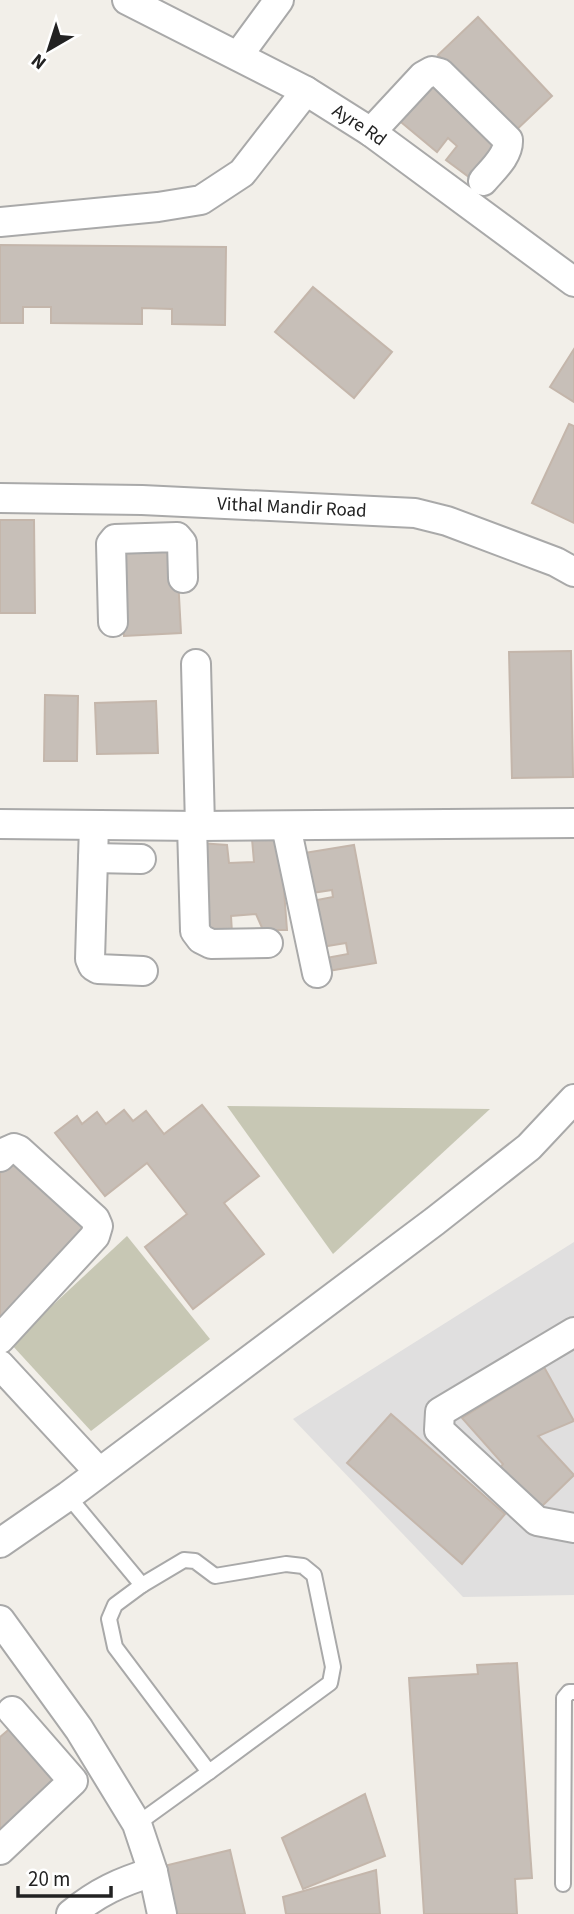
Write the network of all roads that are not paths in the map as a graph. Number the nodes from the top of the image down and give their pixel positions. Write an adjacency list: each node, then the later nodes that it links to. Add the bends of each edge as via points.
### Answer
1 (127, 0): 3 (street, Ayre Rd)
2 (279, 0): 3 (street)
3 (238, 56): 4 (street, Ayre Rd)
4 (306, 91): 5 (street, Ayre Rd); 7 (street, via 242,173 201,200)
5 (371, 132): 6 (street, via 423,76 440,73 508,140 509,147); 8 (street, Ayre Rd)
6 (483, 181)
7 (0, 222)
8 (574, 282)
9 (0, 498): 10 (street, Vithal Mandir Road)
10 (142, 500): 11 (street); 12 (street, Vithal Mandir Road, via 415,513 447,521)
11 (143, 538): 13 (street, via 180,539); 14 (street, via 118,538 111,544)
12 (574, 572)
13 (183, 578)
14 (113, 622)
15 (196, 664): 20 (street)
16 (574, 823): 19 (street)
17 (0, 824): 18 (street)
18 (94, 825): 20 (street); 21 (street)
19 (286, 825): 20 (street); 25 (street)
20 (196, 826): 23 (street, via 195,931 211,944)
21 (93, 858): 22 (street); 24 (street, via 93,966)
22 (141, 859)
23 (268, 943)
24 (143, 971)
25 (317, 973)
26 (574, 1099): 31 (street, via 529,1147 436,1222)
27 (0, 1157): 29 (street, via 14,1148 19,1150 99,1226 95,1236)
28 (574, 1332): 33 (street, via 440,1412 439,1430 537,1521)
29 (0, 1339)
30 (0, 1365): 31 (street)
31 (99, 1472): 32 (street)
32 (68, 1496): 34 (street); 35 (lane)
33 (574, 1528)
34 (0, 1543)
35 (142, 1585): 41 (lane, via 114,1605 109,1619 115,1647); 41 (lane, via 184,1560 195,1561 215,1576 286,1564 303,1566 314,1575 333,1667 330,1683)
36 (0, 1620): 37 (street)
37 (44, 1681): 39 (street); 42 (street)
38 (574, 1692): 40 (lane, via 564,1699)
39 (6, 1717): 43 (street, via 73,1781)
40 (569, 1750): 45 (lane)
41 (209, 1772): 42 (lane)
42 (137, 1824): 44 (street)
43 (0, 1850)
44 (153, 1872): 46 (street, via 121,1881); 47 (street)
45 (563, 1884)
46 (71, 1914)
47 (162, 1914)

